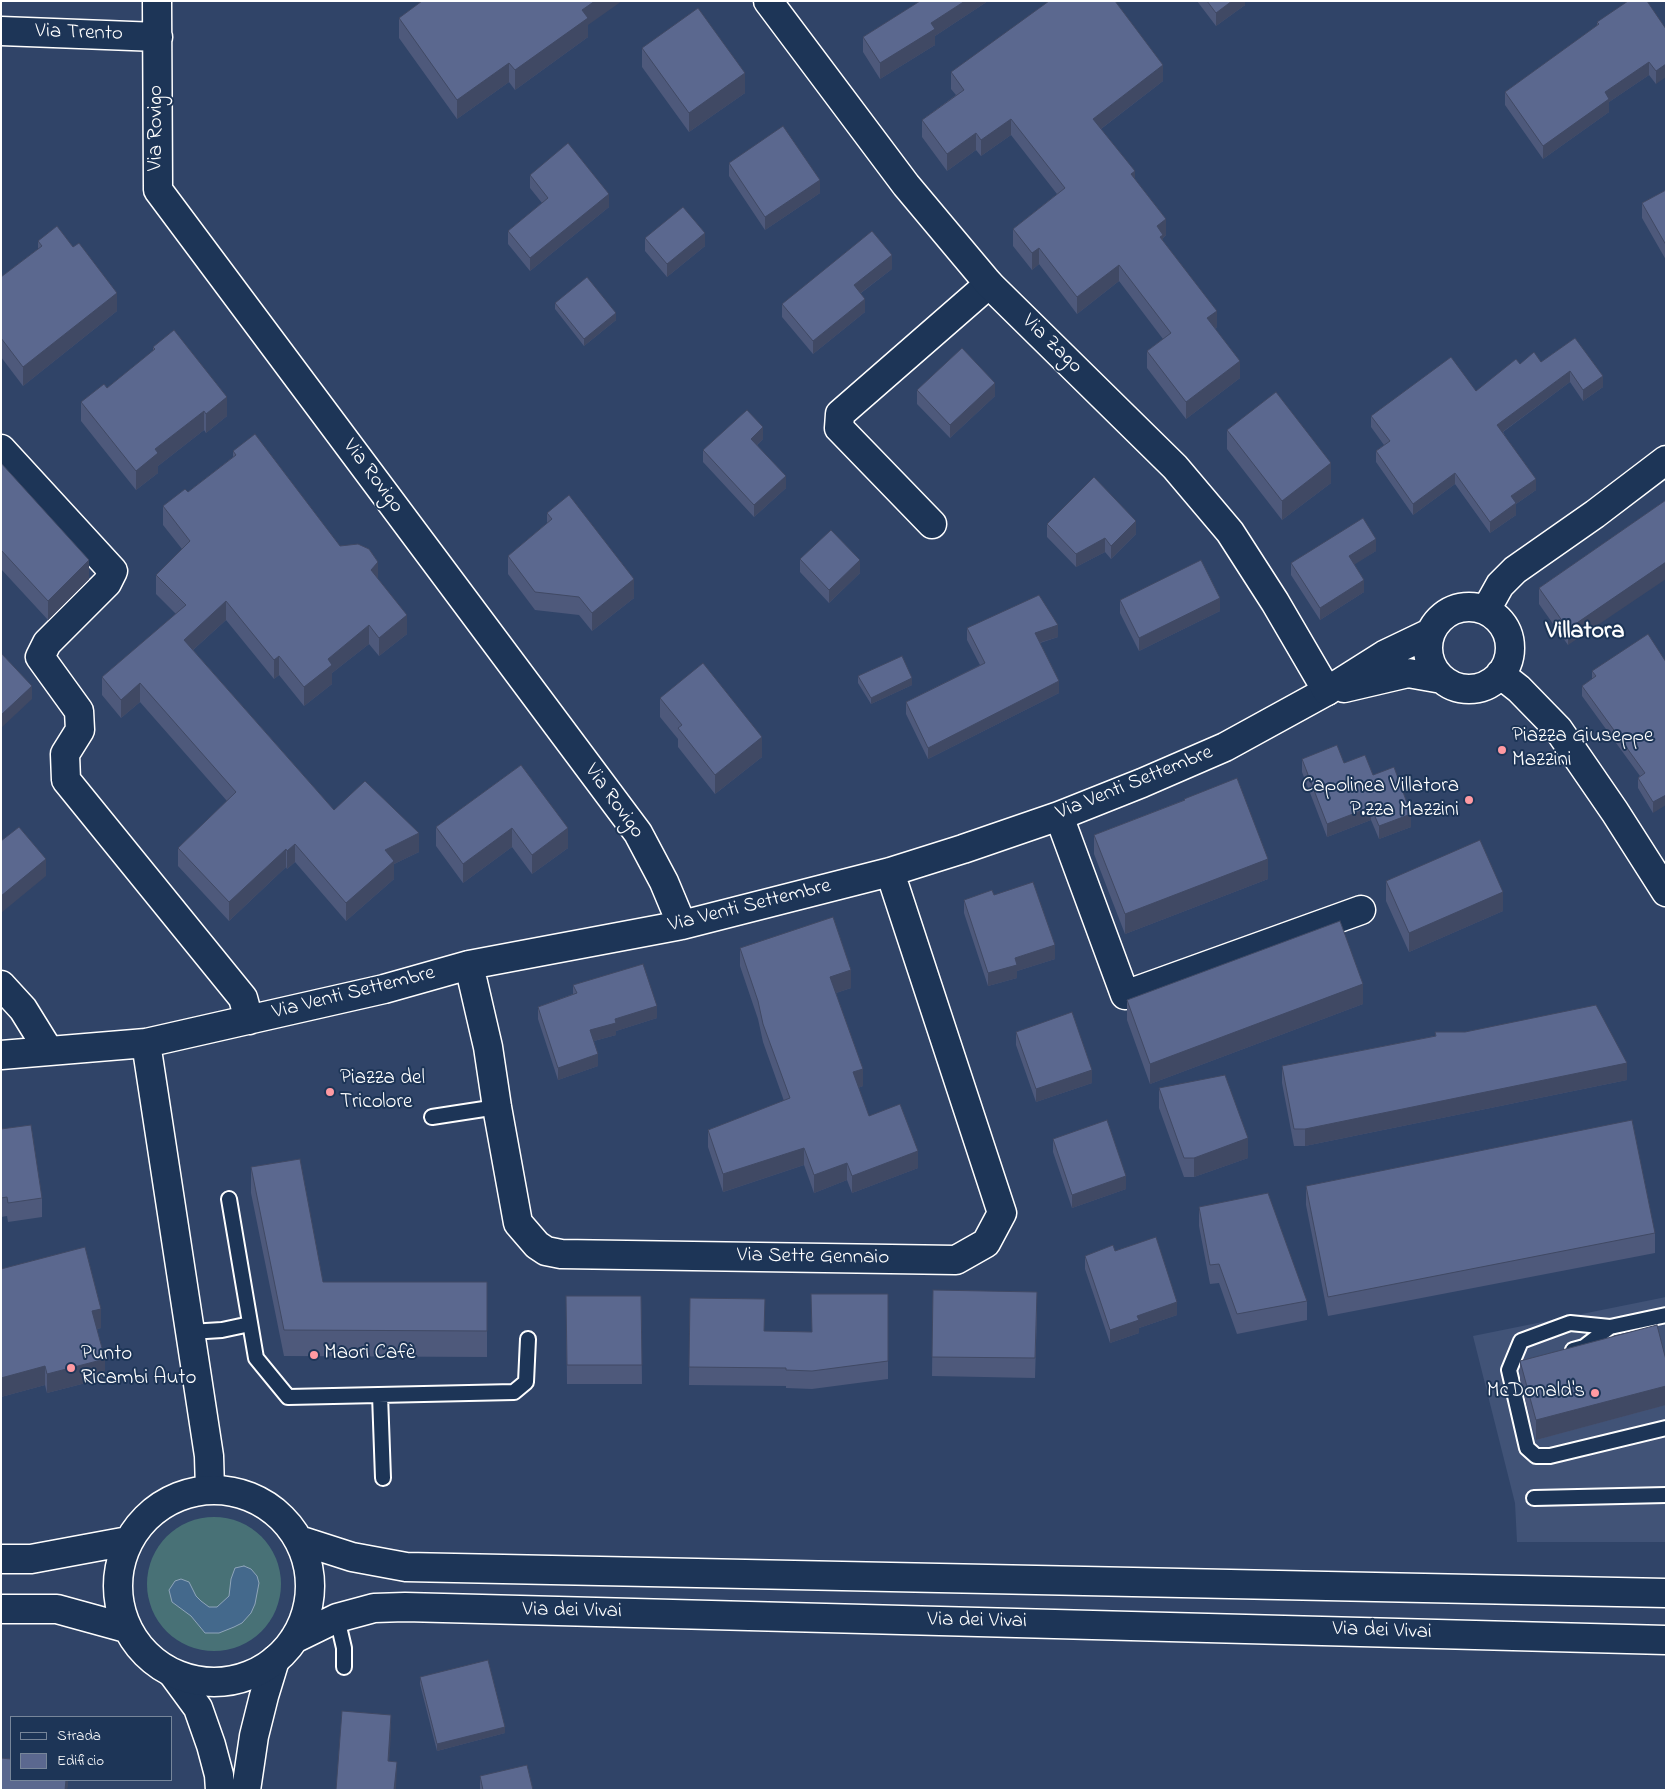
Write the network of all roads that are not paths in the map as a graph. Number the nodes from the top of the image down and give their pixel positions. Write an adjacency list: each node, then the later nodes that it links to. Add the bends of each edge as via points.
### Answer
1 (157, 1): 4 (street, Via Rovigo)
2 (768, 1): 5 (street, Via Zago, via 906,185)
3 (1, 31): 4 (street, Via Trento)
4 (158, 37): 18 (street, Via Rovigo, via 158,190 638,833)
5 (989, 284): 8 (street, via 840,414 839,428); 13 (street, Via Zago, via 1175,467 1230,532)
6 (1, 449): 21 (street, via 113,571 107,583 47,643 40,657 79,711 80,730 64,754 66,780 243,998)
7 (1666, 460): 9 (street, via 1515,570 1500,585)
8 (932, 524)
9 (1486, 610): 10 (street, via 1460,608 1437,621); 11 (street, via 1496,617 1509,638 1507,664)
10 (1430, 632): 12 (street, via 1429,658 1433,670); 13 (street, via 1384,655)
11 (1500, 674): 12 (street, via 1478,688 1453,686); 16 (street, via 1558,729)
12 (1442, 679): 13 (street, via 1408,673)
13 (1328, 691): 14 (street, Via Venti Settembre, via 1225,747)
14 (1060, 816): 15 (street, Via Venti Settembre); 17 (street, via 1125,995)
15 (890, 872): 18 (street, Via Venti Settembre); 25 (street, Via Sette Gennaio, via 1002,1213 986,1243 956,1260 561,1254 546,1251 518,1223)
16 (1666, 892)
17 (1361, 910)
18 (682, 925): 19 (street, Via Venti Settembre)
19 (469, 965): 21 (street, Via Venti Settembre, via 384,989); 25 (street, Via Sette Gennaio, via 488,1047)
20 (1, 985): 23 (street, via 23,1009)
21 (249, 1020): 22 (street, Via Venti Settembre)
22 (146, 1043): 23 (street, Via Venti Settembre); 31 (street)
23 (49, 1051): 24 (street, Via Venti Settembre)
24 (1, 1055)
25 (497, 1107): 26 (lane)
26 (432, 1117)
27 (229, 1199): 29 (lane)
28 (1666, 1315): 30 (lane)
29 (250, 1324): 31 (lane); 36 (lane, via 256,1358 288,1397)
30 (1610, 1327): 33 (lane, via 1584,1347); 35 (lane, via 1570,1323 1521,1341)
31 (190, 1332): 39 (street, via 209,1456)
32 (528, 1339): 36 (lane, via 526,1382 514,1392)
33 (1556, 1355)
34 (1528, 1364): 35 (lane)
35 (1509, 1370): 37 (lane, via 1527,1448 1536,1456 1550,1456)
36 (380, 1395): 38 (lane)
37 (1666, 1428)
38 (383, 1478)
39 (210, 1490): 42 (street, via 237,1492 262,1502 283,1519); 43 (street, via 186,1494 162,1504 142,1520)
40 (1666, 1495): 41 (lane)
41 (1534, 1498)
42 (299, 1540): 45 (street, Via dei Vivai, via 352,1557 406,1567); 49 (street, via 308,1564 310,1590 306,1615)
43 (128, 1541): 44 (street, via 31,1559); 48 (street, via 118,1570 118,1600)
44 (1, 1559)
45 (1666, 1592)
46 (1, 1609): 48 (street, via 57,1609)
47 (337, 1618): 49 (street, Via dei Vivai); 50 (street, Via dei Vivai, via 374,1608 405,1607); 52 (lane, via 344,1648)
48 (126, 1628): 53 (street, via 143,1653)
49 (294, 1639): 51 (street)
50 (1666, 1640)
51 (275, 1660): 53 (street, via 251,1675 223,1682 194,1681); 55 (street, via 254,1736)
52 (344, 1667)
53 (173, 1674): 54 (street, via 198,1708 212,1745)
54 (220, 1790)
55 (246, 1790)

